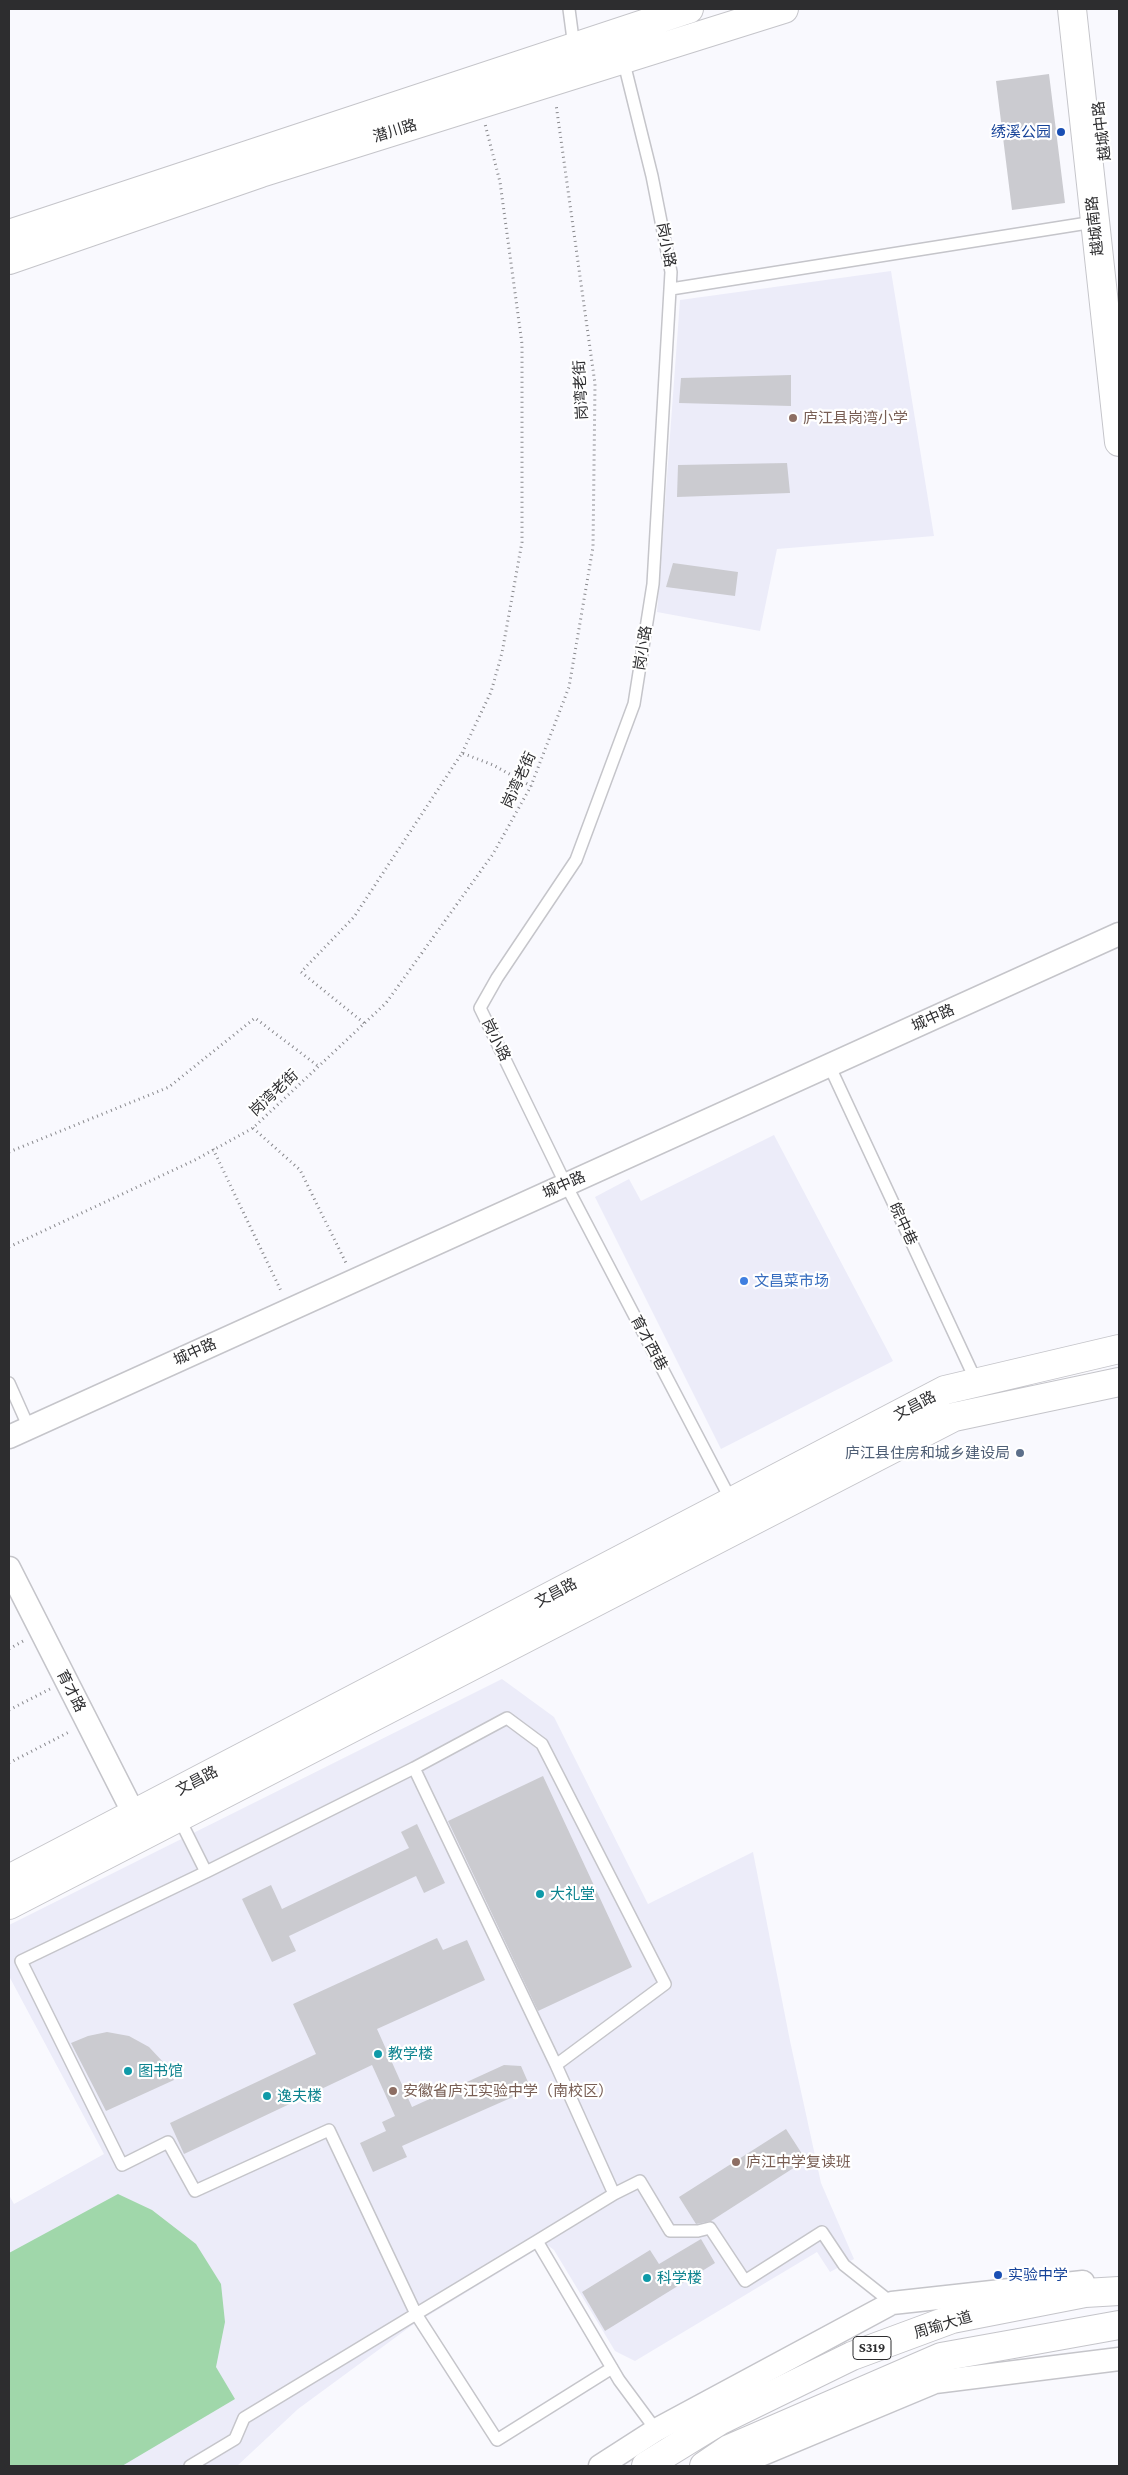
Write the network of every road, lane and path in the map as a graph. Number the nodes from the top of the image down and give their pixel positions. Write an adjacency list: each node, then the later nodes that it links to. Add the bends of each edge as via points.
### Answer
1 (569, 9): 6 (lane)
2 (689, 9): 6 (main road, 潜川路)
3 (784, 9): 7 (main road, 潜川路)
4 (1072, 9): 10 (main road, 越城南路)
5 (1087, 9): 13 (main road, 越城中路)
6 (574, 47): 11 (main road, 潜川路)
7 (623, 59): 8 (main road, 潜川路); 14 (lane, 岗小路, via 652,176 672,272)
8 (553, 81): 9 (main road, 潜川路); 17 (path, 岗湾老街, via 595,384 593,547 569,687)
9 (480, 104): 12 (main road, 潜川路, via 261,173); 16 (path, via 500,182 522,344 522,542 500,661 491,692)
10 (1094, 222): 14 (lane); 15 (main road, 越城南路)
11 (9, 234)
12 (9, 260)
13 (1119, 283)
14 (671, 289): 25 (lane, 岗小路, via 653,584 634,704 576,860 496,978 480,1008)
15 (1119, 442)
16 (462, 753): 17 (path, via 493,765); 19 (path, via 354,917 301,972)
17 (531, 786): 19 (path, 岗湾老街, via 493,854 386,1002)
18 (1119, 934): 20 (street, 城中路)
19 (364, 1023): 21 (path, 岗湾老街)
20 (829, 1065): 25 (street, 城中路); 32 (lane, 皖中巷)
21 (318, 1066): 22 (path, 岗湾老街); 24 (path, via 255,1018 169,1086)
22 (253, 1128): 23 (path, 岗湾老街); 27 (path, via 300,1170)
23 (213, 1150): 26 (path, 岗湾老街); 28 (path)
24 (9, 1152)
25 (566, 1184): 27 (street, 城中路); 34 (lane, 育才西巷)
26 (9, 1247)
27 (354, 1280): 28 (street, 城中路)
28 (290, 1310): 33 (street, 城中路)
29 (1119, 1349): 32 (main road, 文昌路)
30 (1119, 1382): 42 (main road, 文昌路, via 954,1417)
31 (9, 1383): 33 (lane)
32 (977, 1383): 34 (main road, 文昌路, via 944,1390)
33 (19, 1432)
34 (732, 1502): 41 (main road, 文昌路)
35 (9, 1568): 36 (street, 育才路)
36 (66, 1681): 37 (path); 38 (street, 育才路)
37 (9, 1710)
38 (88, 1722): 39 (path); 41 (street, 育才路)
39 (9, 1763)
40 (414, 1768): 43 (lane); 46 (lane); 46 (lane, via 507,1718 542,1744 665,1984)
41 (134, 1814): 44 (main road, 文昌路)
42 (178, 1818): 43 (lane); 45 (main road, 文昌路)
43 (206, 1872): 52 (lane, via 21,1962 122,2165 168,2142 195,2191 329,2130)
44 (9, 1879)
45 (9, 1905)
46 (556, 2065): 47 (lane)
47 (614, 2194): 48 (lane); 51 (lane, via 640,2181 670,2231 698,2232 710,2228 745,2282 822,2232 844,2265)
48 (537, 2241): 52 (lane); 55 (lane)
49 (1119, 2278): 51 (street)
50 (1119, 2291): 59 (main road, 周瑜大道 / S319, via 1085,2293 952,2319 852,2356 719,2421)
51 (892, 2303): 56 (street)
52 (416, 2314): 55 (lane, via 497,2440); 57 (lane, via 244,2418 235,2439)
53 (1119, 2325): 60 (main road, 周瑜大道 / S319, via 941,2357 729,2449)
54 (1119, 2359): 61 (street, via 935,2382)
55 (612, 2368): 56 (lane)
56 (656, 2430): 58 (street)
57 (190, 2466)
58 (600, 2466)
59 (646, 2466)
60 (704, 2466)
61 (734, 2466)

